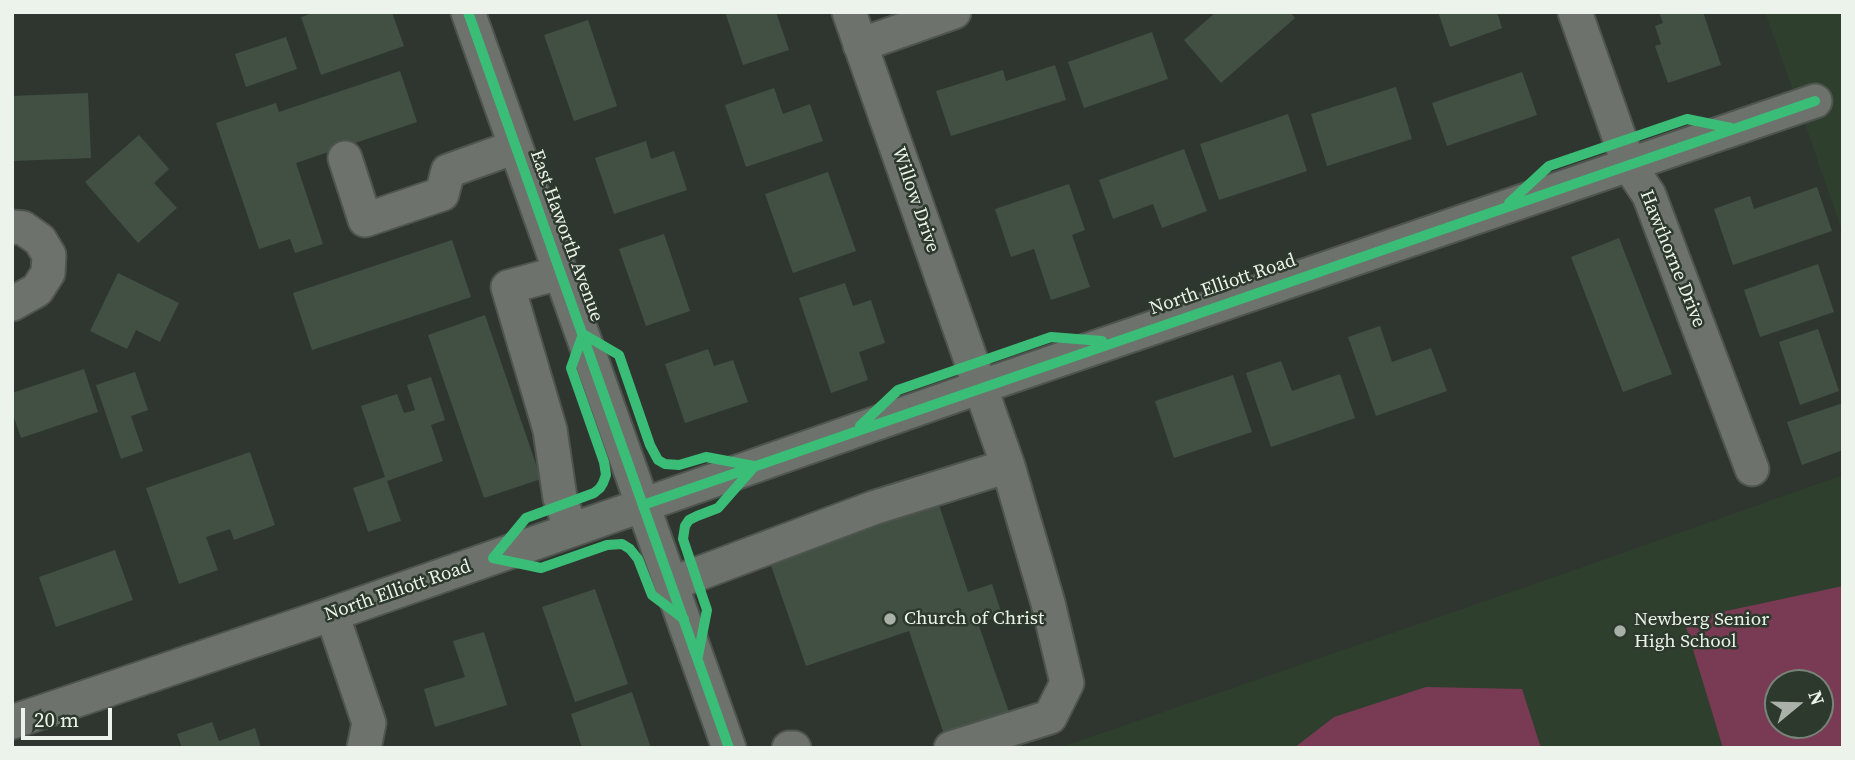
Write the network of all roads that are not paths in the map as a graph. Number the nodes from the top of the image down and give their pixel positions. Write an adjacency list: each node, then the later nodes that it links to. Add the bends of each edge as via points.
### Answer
1 (468, 12): 7 (street, East Haworth Avenue)
2 (849, 12): 5 (street, Willow Drive)
3 (954, 12): 5 (street)
4 (1575, 12): 9 (street, Hawthorne Drive)
5 (860, 45): 13 (street, Willow Drive)
6 (1815, 101): 9 (street, North Elliott Road)
7 (516, 146): 8 (street, via 449,171 442,194 365,219); 11 (street, East Haworth Avenue)
8 (345, 158)
9 (1629, 165): 13 (street, North Elliott Road); 15 (street, Hawthorne Drive, via 1649,195)
10 (12, 228): 12 (street, via 23,228 40,240 49,255 48,273 37,290)
11 (559, 273): 16 (street, East Haworth Avenue); 17 (street, via 508,287 550,430 560,498)
12 (12, 304)
13 (980, 387): 14 (street, Willow Drive); 16 (street, North Elliott Road)
14 (1008, 466): 18 (street, via 873,508); 23 (street, Willow Drive, via 1068,683 1051,717)
15 (1752, 469)
16 (643, 505): 17 (street, North Elliott Road); 18 (street, East Haworth Avenue)
17 (571, 530): 19 (street, North Elliott Road)
18 (671, 584): 22 (street, East Haworth Avenue)
19 (332, 614): 20 (street, North Elliott Road); 21 (street, via 369,723)
20 (12, 722)
21 (364, 748)
22 (729, 748)
23 (951, 748)

